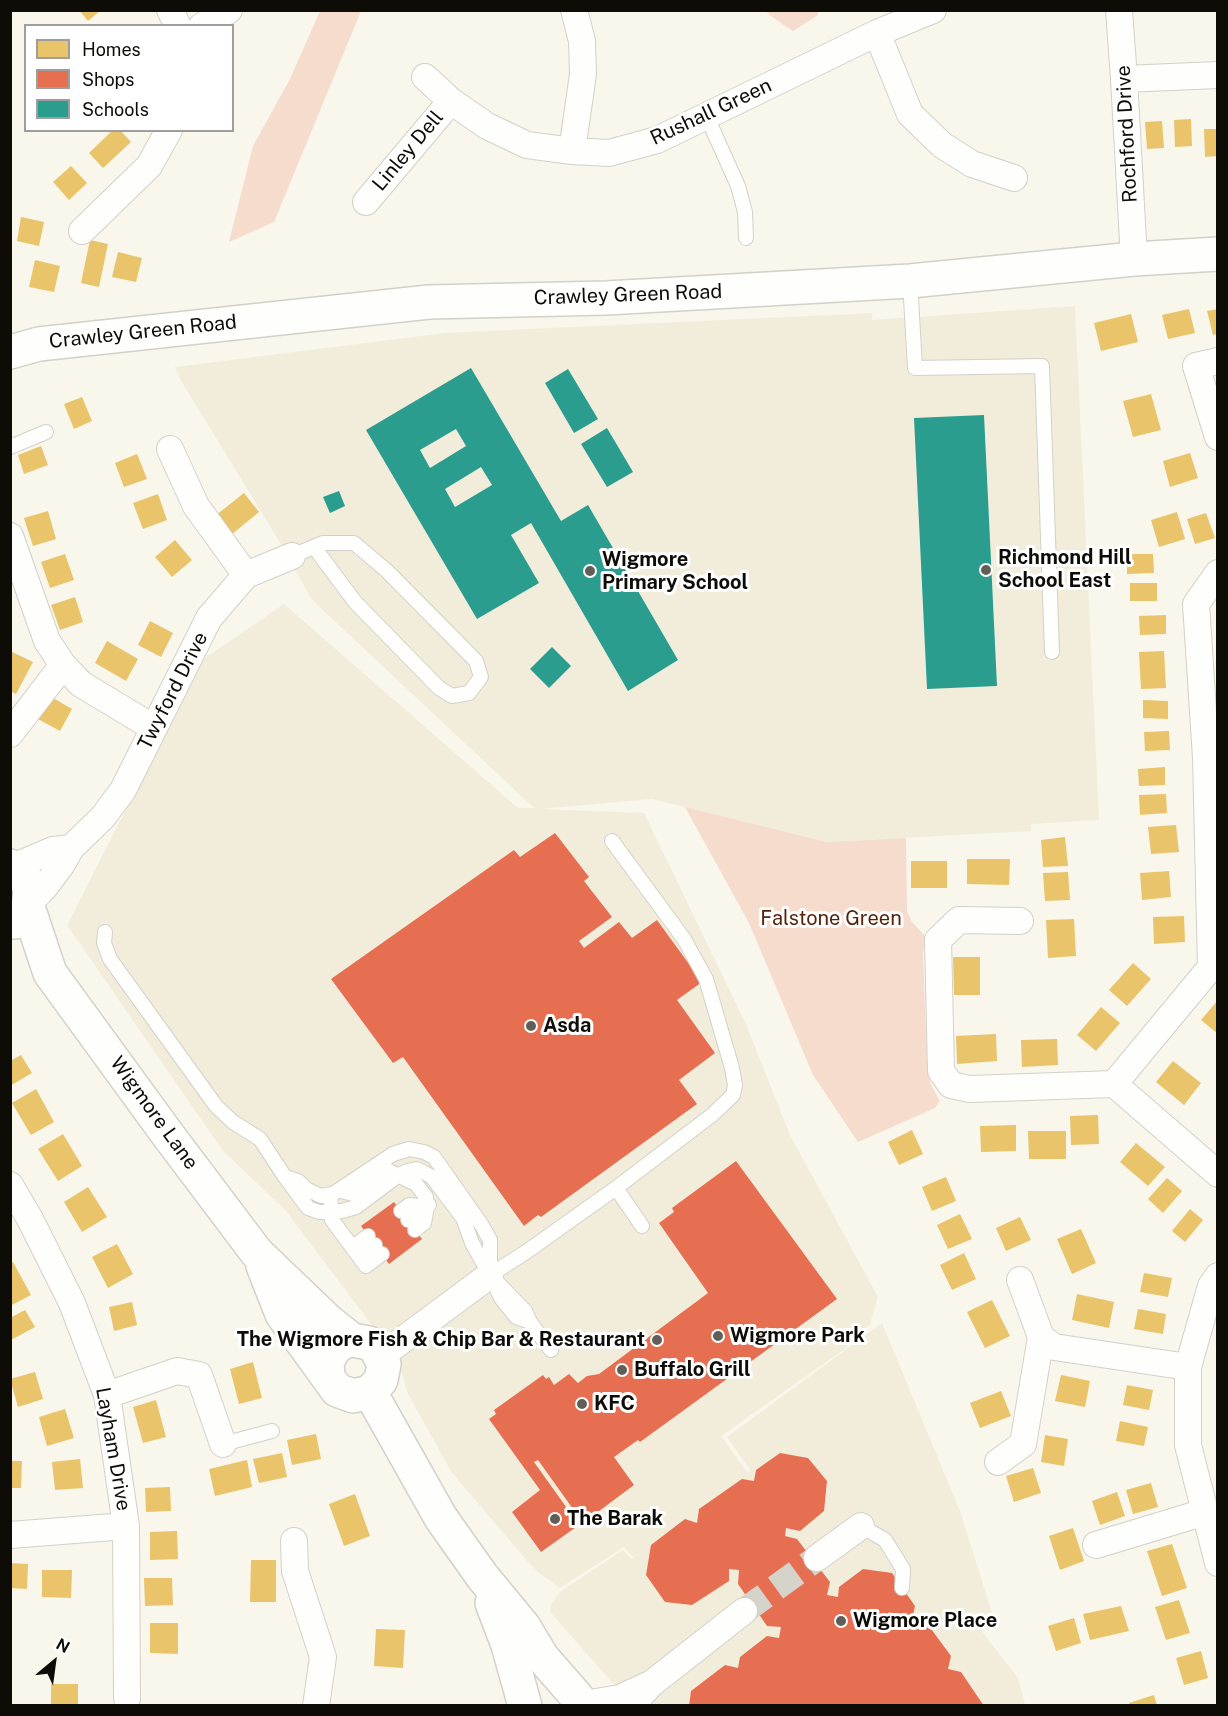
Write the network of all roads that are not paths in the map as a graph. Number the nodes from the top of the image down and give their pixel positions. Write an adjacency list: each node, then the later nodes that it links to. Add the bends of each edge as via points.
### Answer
1 (170, 10): 7 (street)
2 (229, 10): 8 (street)
3 (573, 10): 16 (street, via 582,41 583,74)
4 (933, 10): 6 (street, Rushall Green)
5 (1119, 10): 12 (street, Rochford Drive)
6 (906, 15): 9 (street, Rushall Green)
7 (177, 24)
8 (205, 24)
9 (876, 33): 14 (street, Rushall Green); 17 (street, via 910,114 942,145 972,164)
10 (1218, 75): 12 (street)
11 (425, 77): 13 (street, Rushall Green)
12 (1125, 79): 22 (street, Rochford Drive)
13 (451, 100): 16 (street, Rushall Green, via 487,126 527,145); 18 (street, Linley Dell)
14 (707, 117): 16 (street, Rushall Green, via 657,140 609,153); 20 (lane, via 738,186)
15 (168, 132): 19 (street, via 149,166)
16 (572, 151)
17 (1014, 178)
18 (366, 202)
19 (82, 231)
20 (746, 238)
21 (1218, 255): 22 (street, Crawley Green Road)
22 (1134, 259): 23 (street, Crawley Green Road)
23 (910, 281): 24 (street, Crawley Green Road, via 606,298 429,302); 35 (lane, via 915,368 1042,366)
24 (20, 345)
25 (1218, 360): 27 (street, via 1196,366)
26 (46, 432): 28 (lane)
27 (1218, 437)
28 (10, 447)
29 (170, 449): 34 (street, via 196,506)
30 (10, 536): 32 (street)
31 (303, 552): 31 (lane, via 323,543 354,543 476,661 481,677 469,693 452,696 439,688); 34 (street, Twyford Drive)
32 (15, 565): 36 (street, via 46,641)
33 (1218, 573): 39 (street, via 1196,604)
34 (246, 575): 37 (street, Twyford Drive, via 209,618)
35 (1052, 652)
36 (63, 665): 37 (street, via 81,684); 38 (street)
37 (154, 728): 41 (street, Twyford Drive, via 123,790)
38 (10, 734)
39 (1212, 758): 48 (street, via 1211,966)
40 (612, 841): 53 (lane, via 684,939 706,979 735,1085 733,1095 712,1115)
41 (71, 848): 42 (street, via 53,850); 43 (street, Twyford Drive)
42 (12, 866): 43 (street, Wigmore Lane, via 27,881 30,891)
43 (23, 911): 47 (street, Wigmore Lane)
44 (1020, 921): 48 (street, via 958,920 938,940 941,1071 951,1085 970,1089)
45 (105, 932): 51 (lane, via 110,959 216,1106 260,1140)
46 (10, 943): 47 (street, Wigmore Lane)
47 (50, 973): 61 (street, Wigmore Lane)
48 (1114, 1084): 49 (street)
49 (1218, 1174)
50 (399, 1175): 54 (lane, via 387,1170 353,1194); 55 (lane, via 416,1169 432,1177); 56 (lane, via 416,1184 426,1197); 57 (lane, via 356,1207)
51 (285, 1177): 54 (lane, via 321,1196); 57 (lane, via 308,1208)
52 (10, 1185): 72 (street, Layham Drive, via 72,1303)
53 (616, 1188): 59 (lane); 62 (lane)
54 (337, 1192): 57 (lane); 62 (lane, via 393,1154 409,1149 434,1157 490,1240)
55 (445, 1193): 56 (lane); 62 (lane, via 463,1218)
56 (427, 1207): 58 (lane)
57 (330, 1212): 60 (lane)
58 (408, 1220)
59 (642, 1226)
60 (356, 1252): 60 (lane, via 366,1266 375,1245)
61 (257, 1253): 66 (street, Wigmore Lane); 70 (street, Wigmore Lane, via 282,1314)
62 (489, 1275): 67 (lane, via 516,1317 530,1322); 68 (street)
63 (1218, 1276): 69 (street, via 1211,1286)
64 (1020, 1280): 65 (street)
65 (1041, 1337): 69 (street, via 1054,1347); 75 (street, via 1023,1444)
66 (352, 1340): 68 (street, Wigmore Lane, via 369,1343); 70 (street, via 335,1348 327,1365)
67 (551, 1350)
68 (381, 1356): 71 (street, via 384,1372)
69 (1188, 1367): 76 (street, via 1188,1445)
70 (328, 1375): 71 (street, Wigmore Lane, via 331,1383 345,1394)
71 (370, 1392): 84 (street, via 441,1518)
72 (107, 1395): 74 (street, via 177,1371 200,1375); 77 (street, Layham Drive)
73 (272, 1431): 74 (lane)
74 (223, 1444)
75 (998, 1462)
76 (1205, 1512): 81 (street); 83 (street)
77 (126, 1526): 79 (street); 88 (street, Layham Drive)
78 (861, 1526): 82 (street); 85 (lane, via 885,1540 903,1569)
79 (10, 1535)
80 (294, 1541): 90 (street, via 295,1571 323,1657)
81 (1096, 1545)
82 (817, 1558)
83 (1218, 1563)
84 (482, 1576): 89 (street, via 524,1627 542,1657); 91 (street, via 508,1645)
85 (902, 1588)
86 (744, 1611): 87 (street)
87 (651, 1684): 89 (street, via 620,1698); 93 (street)
88 (128, 1698)
89 (587, 1702): 92 (street, via 562,1696)
90 (316, 1706)
91 (525, 1706)
92 (542, 1706)
93 (632, 1706)

